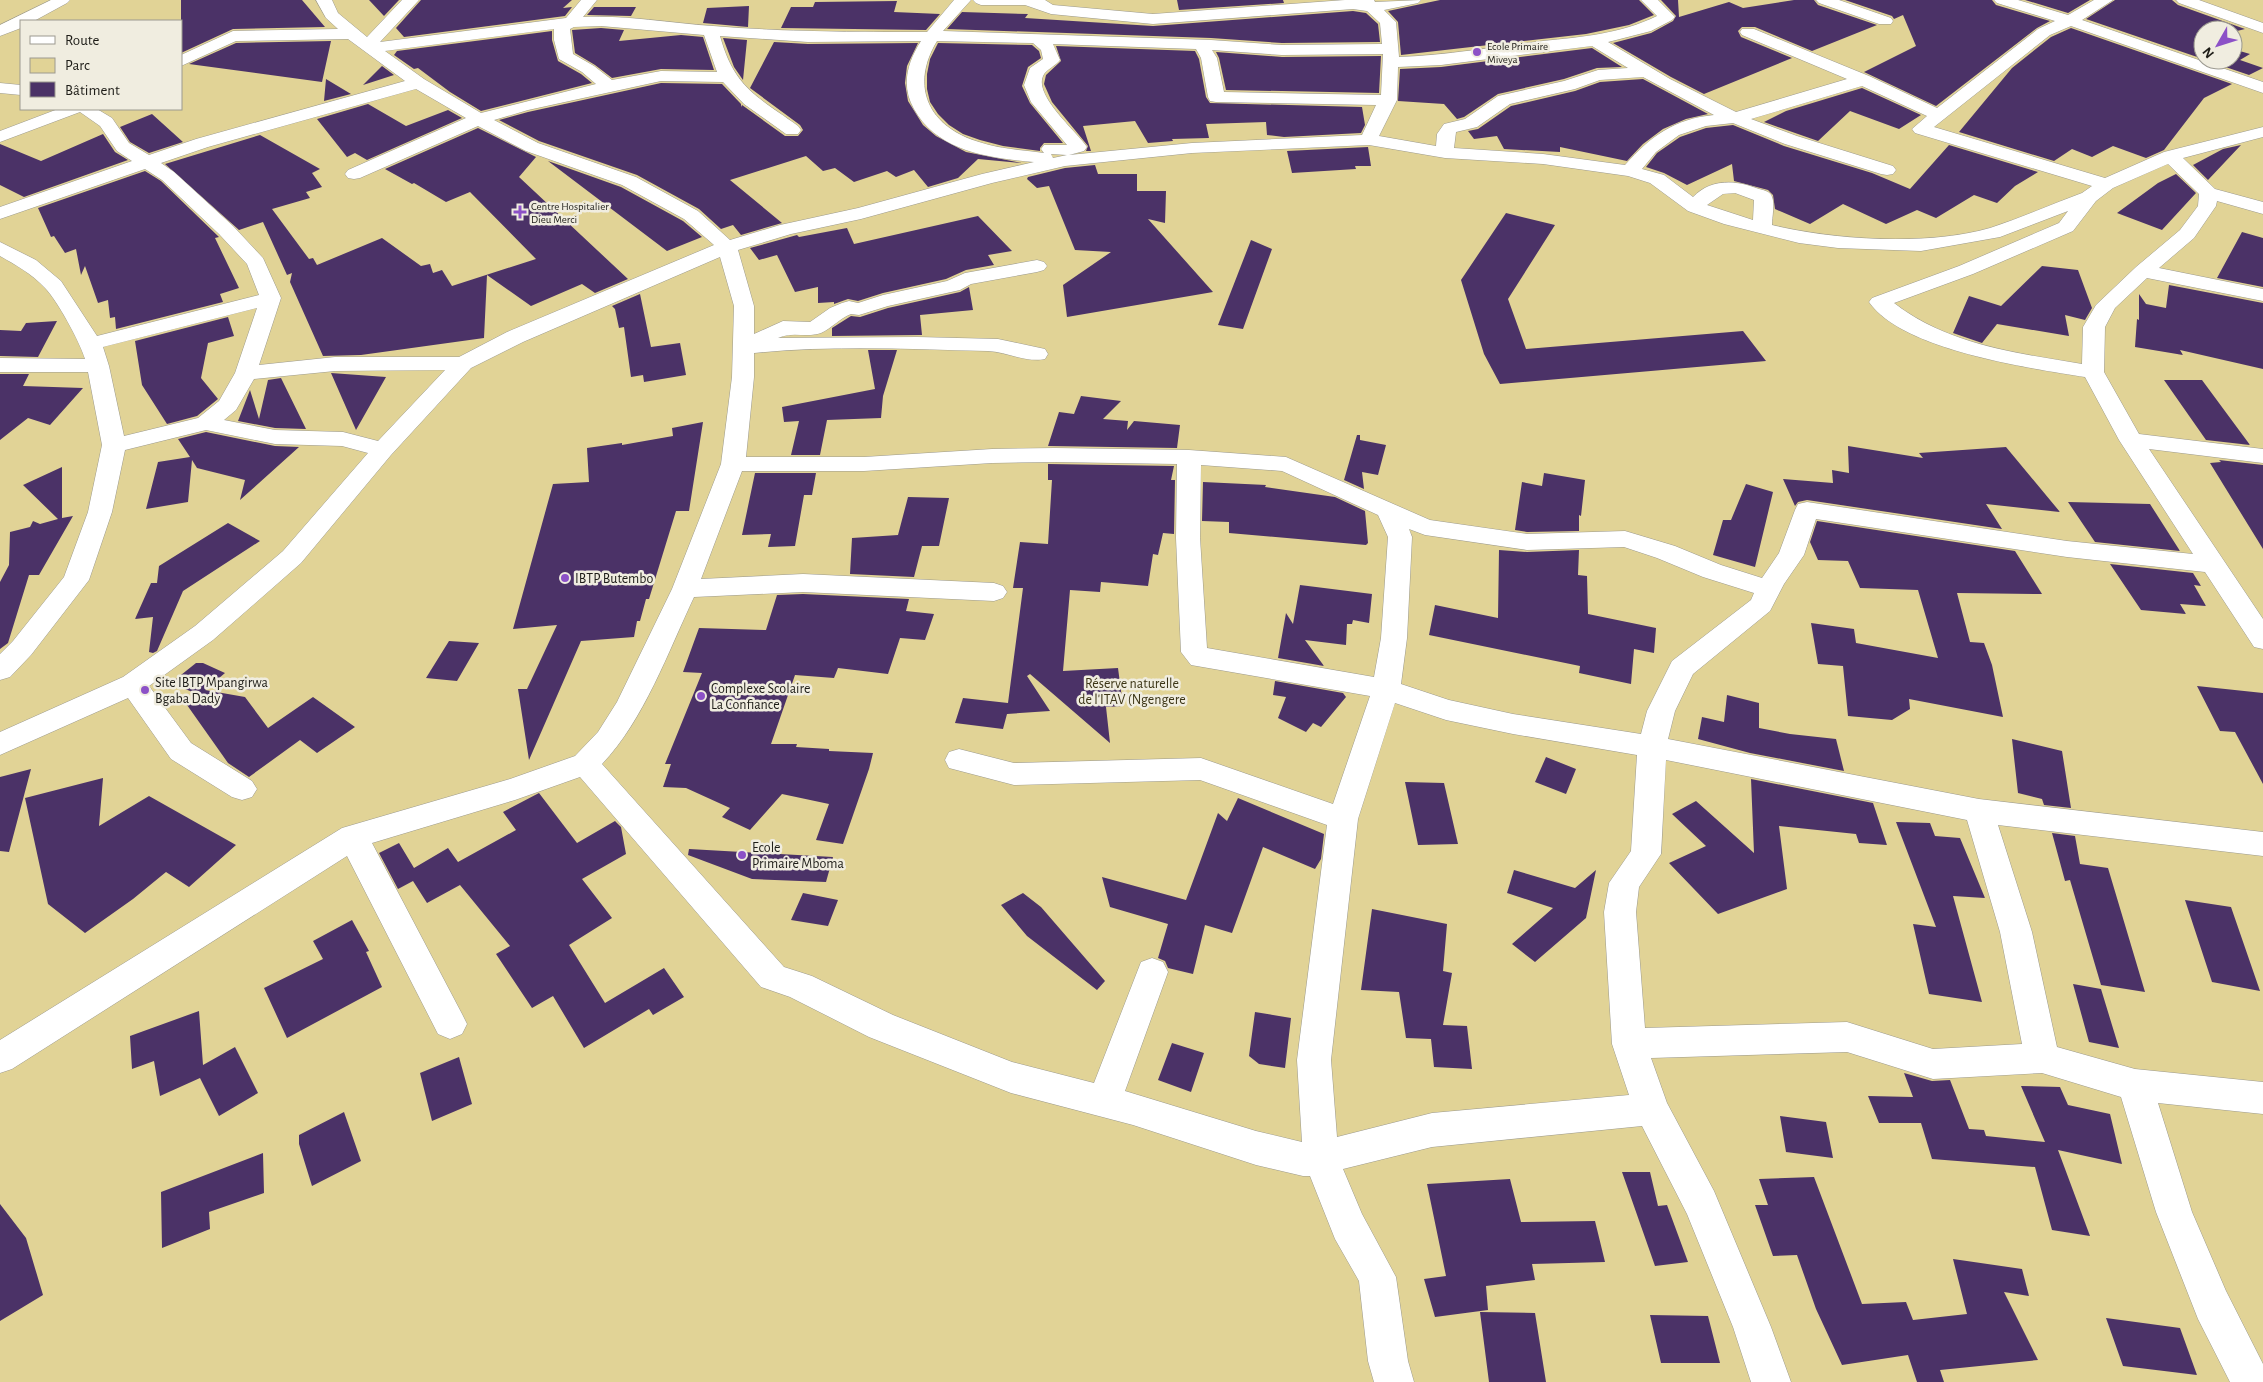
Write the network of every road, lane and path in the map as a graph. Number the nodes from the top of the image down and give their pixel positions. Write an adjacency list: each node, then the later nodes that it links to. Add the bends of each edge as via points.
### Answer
1 (62, 0): 17 (street)
2 (324, 0): 26 (street, via 331,15)
3 (410, 0): 31 (street)
4 (589, 0): 20 (street)
5 (962, 0): 27 (street)
6 (981, 0): 13 (street)
7 (1413, 0): 15 (street)
8 (1649, 0): 29 (street, via 1667,17 1645,28)
9 (1824, 0): 18 (street)
10 (2002, 0): 19 (street)
11 (2105, 0): 19 (street)
12 (2184, 0): 22 (street)
13 (1033, 1): 16 (street, via 1059,10)
14 (1166, 2): 16 (street, via 1174,17)
15 (1368, 4): 16 (street); 32 (street, via 1388,22)
16 (1172, 19)
17 (26, 20)
18 (1884, 21)
19 (2070, 21): 40 (street); 45 (street, via 2044,32)
20 (571, 22): 24 (street, via 626,22); 31 (street); 38 (street, via 562,27 560,39 566,49 565,56)
21 (20, 23): 23 (street)
22 (2263, 28)
23 (0, 31)
24 (711, 31): 27 (street, via 808,37); 35 (street, via 719,60)
25 (1748, 32): 36 (street)
26 (352, 34): 31 (street); 33 (street, via 233,36)
27 (930, 36): 28 (street); 53 (street, via 917,62 913,83 924,116 941,131 962,142)
28 (1038, 39): 30 (street); 53 (street, via 1048,48 1052,60 1036,72 1032,85 1037,98 1078,147 1068,150 1013,148)
29 (1595, 41): 32 (street, via 1441,60); 34 (street)
30 (1201, 45): 32 (street); 42 (street, via 1210,58 1216,97)
31 (368, 47): 37 (street)
32 (1390, 56): 42 (street)
33 (182, 61)
34 (1644, 72): 46 (street); 52 (street, via 1598,75 1504,100 1471,123 1450,128 1446,134)
35 (728, 77): 38 (street, via 661,76); 48 (street, via 748,98)
36 (1863, 80): 45 (street); 46 (street)
37 (418, 83): 47 (street); 56 (street)
38 (609, 86): 47 (street)
39 (0, 88): 41 (street)
40 (2263, 88)
41 (20, 90)
42 (1388, 100): 51 (street)
43 (70, 110): 50 (street)
44 (88, 110): 56 (street, via 106,122 123,147)
45 (1938, 116): 60 (street, via 1921,129)
46 (1735, 118): 57 (street); 58 (street, via 1704,121 1673,131 1650,148)
47 (479, 119): 59 (street); 67 (street, via 532,147 630,181 691,215)
48 (792, 130)
49 (2263, 132): 54 (street)
50 (0, 137)
51 (1369, 140): 52 (street); 55 (street, via 1278,142)
52 (1445, 153): 58 (street, via 1543,158)
53 (1006, 154): 55 (street)
54 (2170, 156): 60 (street); 61 (street)
55 (1065, 160): 67 (street)
56 (144, 162): 65 (street); 72 (street, via 168,176 256,262)
57 (1887, 170)
58 (1630, 172): 63 (street, via 1657,179)
59 (354, 174)
60 (2106, 184): 62 (street)
61 (2208, 193): 64 (street); 70 (street, via 2207,206 2188,234)
62 (2089, 197): 66 (street, via 1994,233 1921,246 1844,243); 79 (street, via 2066,227 1966,270 1878,302 1912,326 1940,339 1995,356)
63 (1695, 207): 66 (street); 66 (street, via 1708,193 1724,187 1754,192 1763,197)
64 (2263, 208)
65 (0, 213)
66 (1762, 228)
67 (727, 247): 74 (street, via 744,306); 76 (street, via 515,337)
68 (0, 248): 73 (street, via 54,284)
69 (1037, 266): 74 (street, via 965,280 953,286 860,309 849,307 814,328 783,327)
70 (2143, 271): 71 (street); 79 (street, via 2106,305 2094,327)
71 (2263, 296)
72 (272, 298): 73 (street); 80 (street)
73 (91, 344): 78 (street)
74 (743, 348): 75 (street, via 781,344 918,343 998,345); 87 (street, via 743,378)
75 (1037, 354)
76 (463, 363): 80 (street, via 335,364); 84 (street)
77 (0, 365): 78 (street)
78 (98, 366): 83 (street)
79 (2093, 372): 82 (street)
80 (246, 373): 81 (street, via 228,405)
81 (206, 423): 83 (street); 84 (street, via 275,437 343,439)
82 (2131, 440): 85 (street); 89 (street)
83 (114, 445): 94 (street, via 100,512 76,580 22,648)
84 (383, 450): 95 (street, via 292,557 204,633)
85 (2263, 456)
86 (1189, 457): 87 (street, via 1055,455 864,464); 88 (street, via 1286,464); 96 (street, via 1188,538 1194,652 1201,658)
87 (733, 464): 90 (street)
88 (1388, 510): 91 (street, via 1425,527 1526,542 1625,539); 96 (street, via 1400,537 1394,638)
89 (2213, 564): 91 (street, via 2067,549 1807,510 1791,555); 93 (street)
90 (685, 589): 92 (street, via 803,583); 100 (street, via 629,705 608,740)
91 (1768, 589): 98 (street, via 1761,605 1682,668 1662,711)
92 (994, 592)
93 (2263, 640)
94 (0, 670)
95 (133, 684): 97 (street); 101 (street, via 180,751)
96 (1386, 689): 98 (street, via 1446,710); 103 (street)
97 (0, 744)
98 (1652, 748): 102 (street); 108 (street, via 1646,854 1624,883 1620,912)
99 (959, 760): 103 (street, via 1014,774 1201,769)
100 (584, 764): 104 (street, via 515,789); 113 (street, via 774,977 800,986 881,1026 1011,1077)
101 (242, 790)
102 (1978, 811): 105 (street); 110 (street, via 2016,932)
103 (1343, 819): 115 (street, via 1314,1060)
104 (353, 837): 107 (street); 109 (street)
105 (2263, 844)
106 (1152, 972): 113 (street)
107 (450, 1024)
108 (1629, 1044): 110 (street, via 1847,1037 1933,1064); 114 (street)
109 (0, 1058)
110 (2042, 1058): 111 (street)
111 (2135, 1085): 112 (street); 118 (street, via 2174,1212 2212,1304)
112 (2263, 1098)
113 (1104, 1102): 115 (street, via 1256,1148 1303,1159)
114 (1651, 1109): 115 (street, via 1432,1130); 117 (street, via 1701,1204)
115 (1321, 1158): 116 (street, via 1348,1226 1377,1277 1388,1361)
116 (1394, 1382)
117 (1771, 1382)
118 (2251, 1382)

